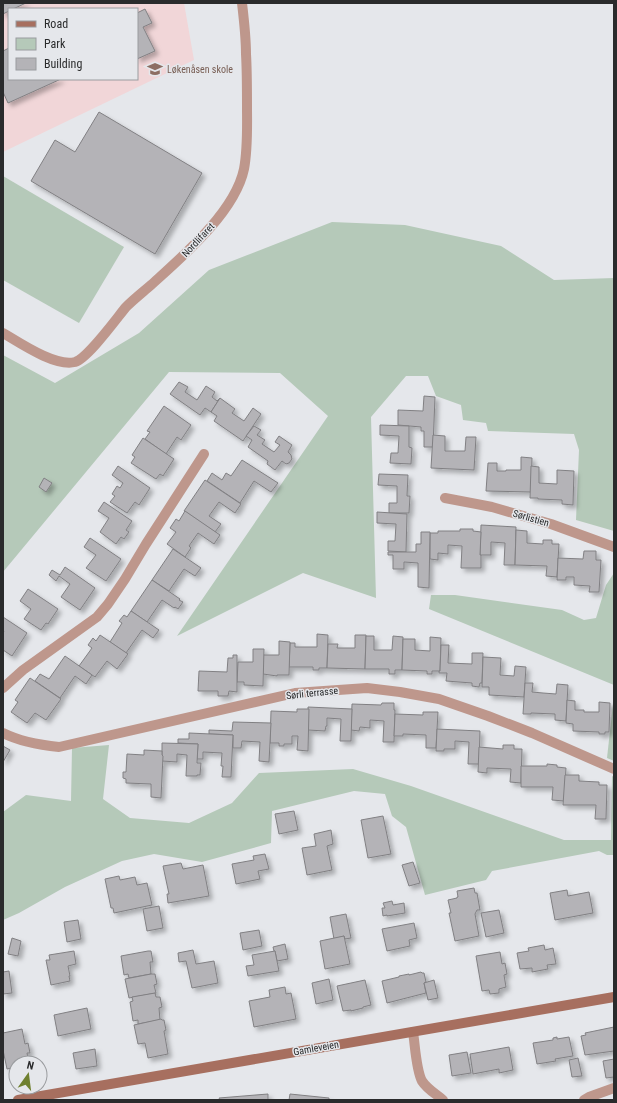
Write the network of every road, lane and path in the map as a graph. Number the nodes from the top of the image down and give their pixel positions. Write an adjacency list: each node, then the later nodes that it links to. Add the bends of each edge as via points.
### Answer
1 (242, 3): 2 (street, Nordlifaret, via 247,128 244,170 237,188 219,218 185,254 127,307 86,354 75,362 47,358)
2 (3, 334)
3 (204, 454): 6 (street, via 125,579 97,617 23,670)
4 (445, 498): 5 (street, Sørlistien, via 551,524)
5 (614, 547)
6 (3, 688)
7 (3, 733): 8 (street, Sørli terrasse, via 39,745 58,747 295,693 367,688 439,699 532,733)
8 (614, 769)
9 (614, 997): 10 (street, Gamleveien)
10 (413, 1032): 12 (street, Gamleveien); 13 (street, via 422,1081)
11 (614, 1088): 14 (street)
12 (18, 1100)
13 (443, 1100)
14 (584, 1100)

